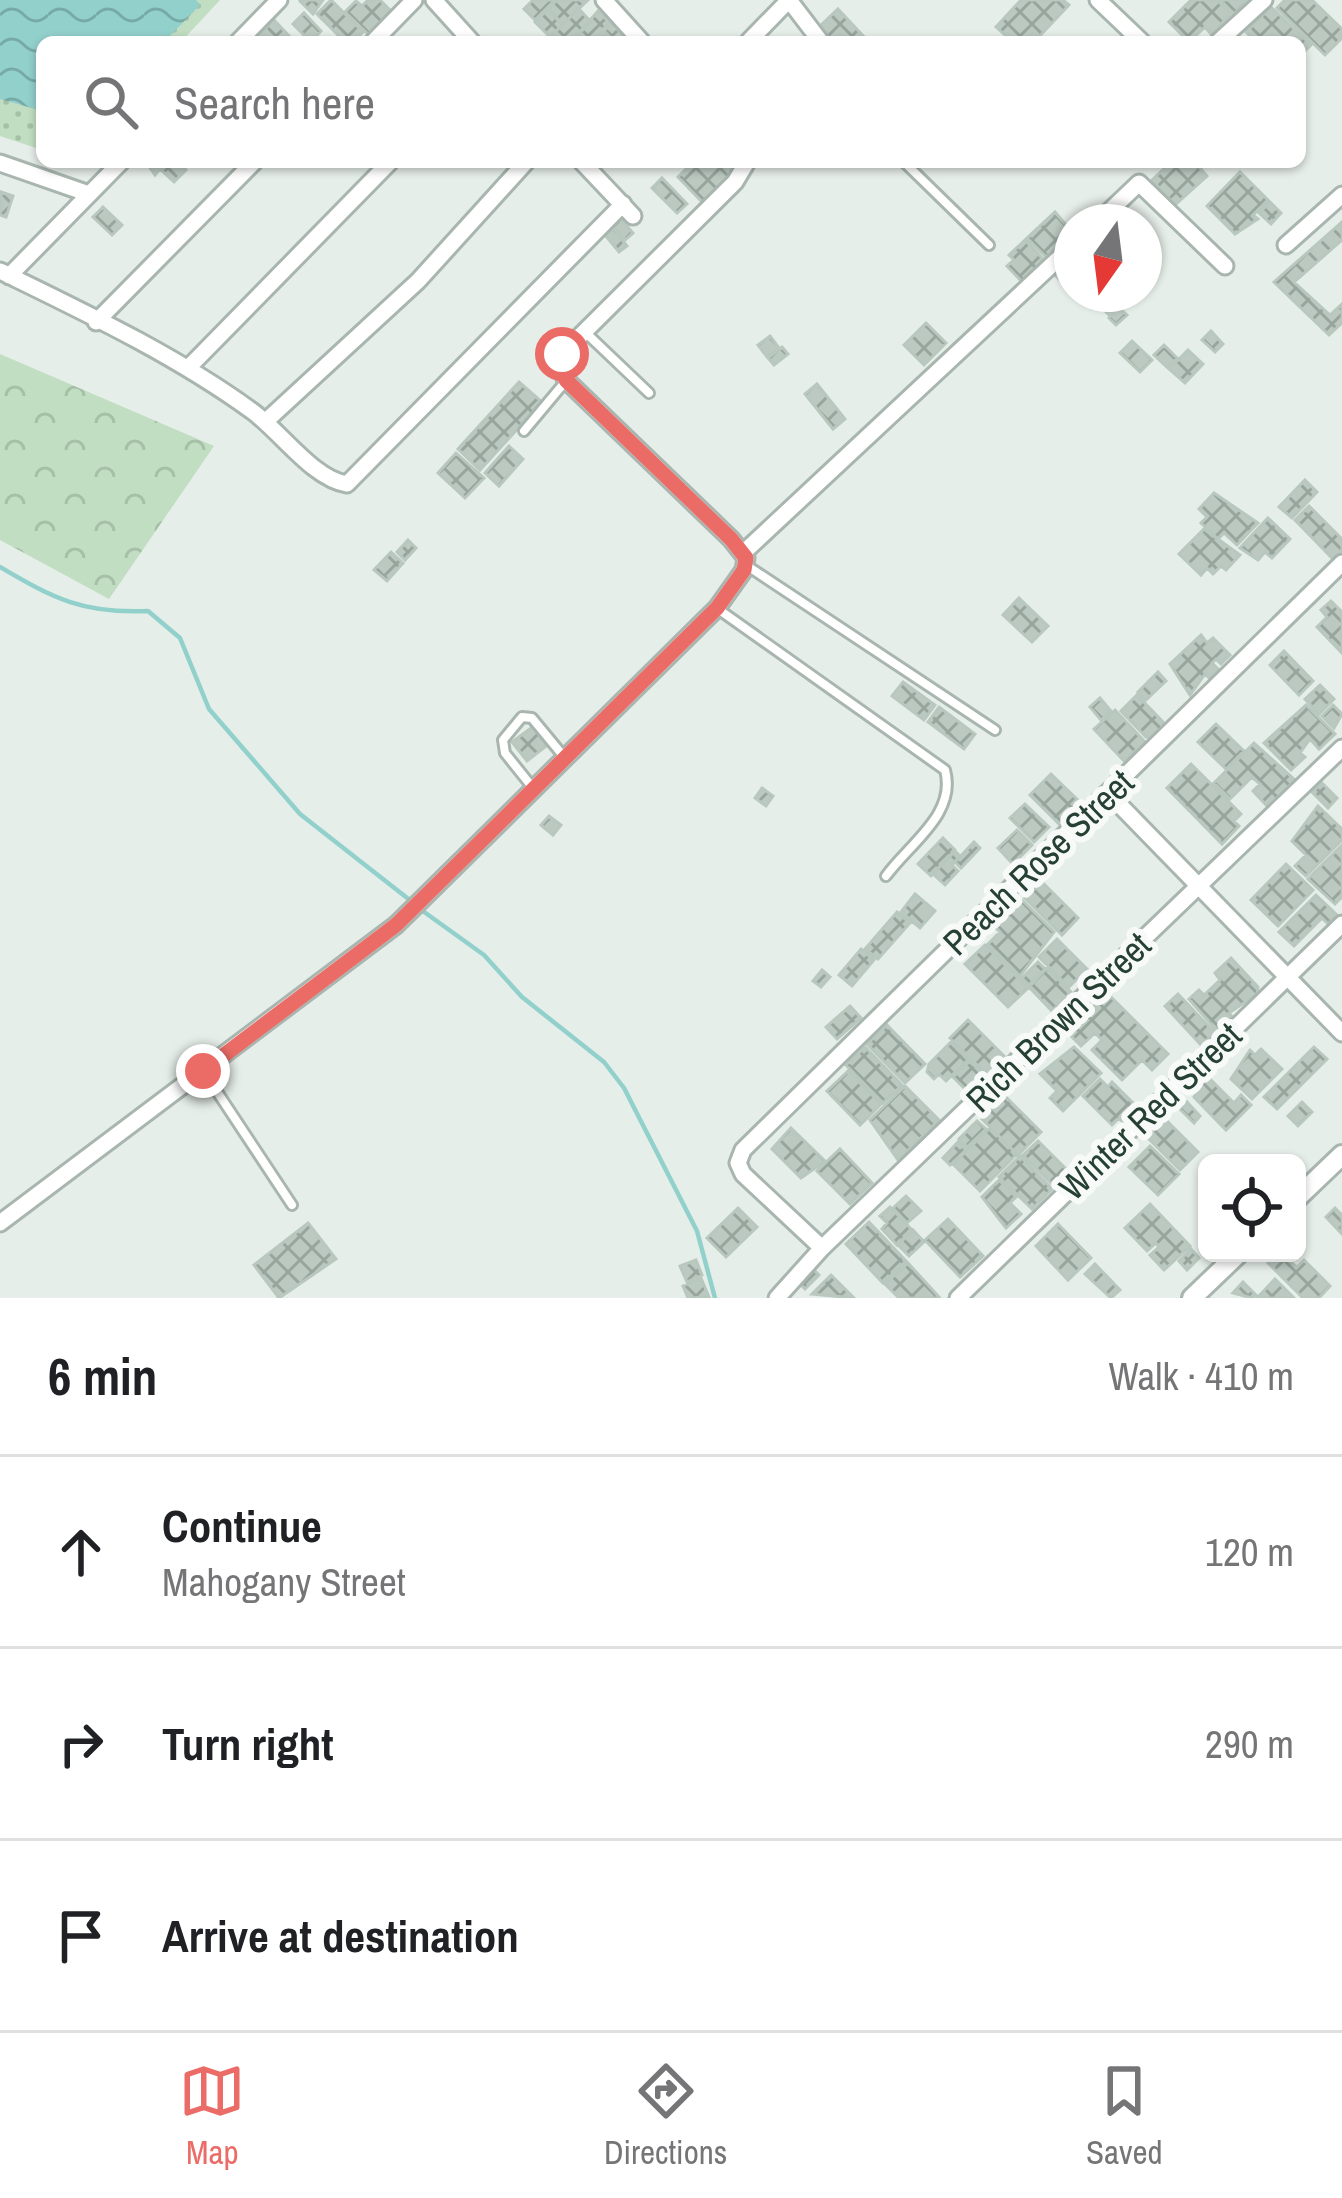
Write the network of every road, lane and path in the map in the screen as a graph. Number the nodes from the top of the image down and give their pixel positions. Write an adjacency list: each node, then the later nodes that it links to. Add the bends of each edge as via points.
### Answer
1 (279, 0): 8 (street)
2 (414, 0): 9 (street)
3 (434, 0): 10 (street)
4 (604, 0): 11 (street)
5 (789, 0): 12 (street); 13 (street)
6 (1098, 0): 14 (street)
7 (1264, 0): 15 (street)
8 (244, 36)
9 (379, 36)
10 (467, 36)
11 (637, 36)
12 (754, 36)
13 (816, 36)
14 (1136, 36)
15 (1225, 36)
16 (0, 163): 24 (street)
17 (115, 168): 24 (street)
18 (248, 168): 34 (street)
19 (384, 168): 36 (street)
20 (521, 168): 39 (street, via 418,281)
21 (588, 168): 39 (street, via 628,210 347,484)
22 (743, 168): 35 (street)
23 (910, 168): 29 (lane)
24 (89, 194): 33 (street)
25 (1342, 195): 30 (street)
26 (1117, 204): 27 (street, via 1139,183)
27 (1161, 204)
28 (1162, 205): 32 (street)
29 (989, 245)
30 (1286, 245)
31 (1054, 263): 41 (street)
32 (1225, 266)
33 (4, 273): 34 (street)
34 (96, 322): 36 (street)
35 (584, 332): 37 (street, via 562,354); 38 (lane)
36 (190, 366): 39 (street)
37 (566, 380): 40 (lane); 41 (street)
38 (649, 393)
39 (266, 421)
40 (524, 430)
41 (745, 559): 43 (street); 44 (lane)
42 (1342, 563): 48 (street, Peach Rose Street)
43 (717, 608): 46 (street); 49 (lane, via 945,770 945,805)
44 (995, 730)
45 (1342, 748): 50 (street, Rich Brown Street)
46 (565, 758): 47 (street); 47 (lane, via 532,718 511,727 505,753)
47 (534, 790): 54 (street, via 396,925)
48 (1109, 794): 50 (street); 59 (street, Peach Rose Street, via 743,1150 737,1162)
49 (886, 876)
50 (1200, 887): 52 (street); 59 (street, Rich Brown Street)
51 (1342, 924): 52 (street, Winter Red Street)
52 (1287, 977): 53 (street); 62 (street, Winter Red Street)
53 (1342, 1033)
54 (203, 1071): 57 (lane); 58 (street)
55 (1342, 1155): 56 (street)
56 (1306, 1189)
57 (292, 1204)
58 (0, 1223)
59 (822, 1248): 61 (street, Rich Brown Street)
60 (1230, 1262): 63 (street)
61 (777, 1298)
62 (958, 1298)
63 (1192, 1298)

